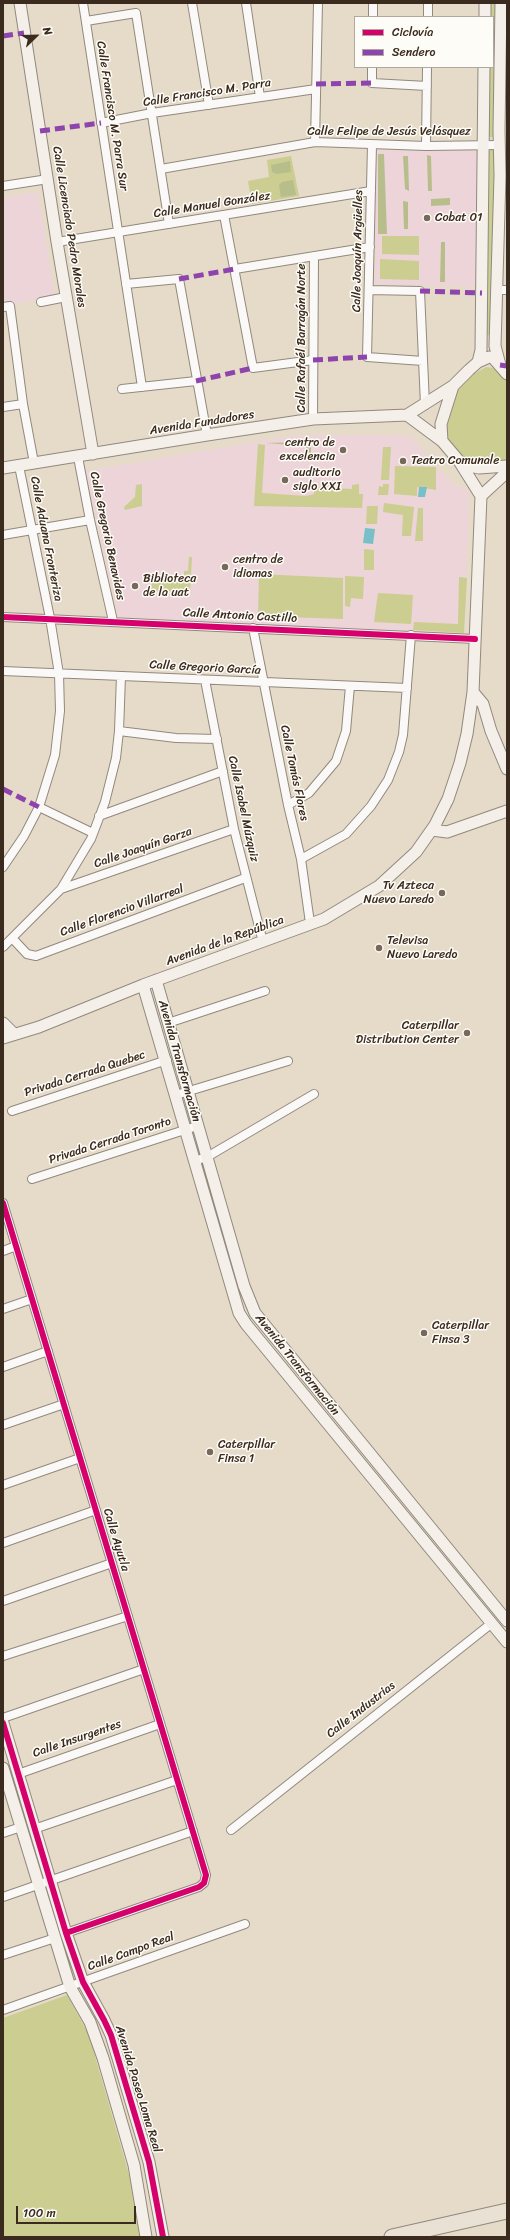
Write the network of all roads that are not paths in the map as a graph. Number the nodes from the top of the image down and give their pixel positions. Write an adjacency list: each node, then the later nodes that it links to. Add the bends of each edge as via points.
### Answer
1 (20, 3): 31 (main road, Calle Licenciado Pedro Morales)
2 (83, 3): 13 (street, Calle Francisco M. Parra Sur)
3 (193, 3): 21 (street)
4 (246, 3): 20 (street)
5 (318, 3): 19 (street)
6 (373, 3): 10 (street)
7 (428, 3): 11 (street)
8 (485, 3): 12 (main road)
9 (501, 3): 14 (main road)
10 (373, 16)
11 (428, 16)
12 (485, 16)
13 (86, 20): 22 (street, via 136,13); 23 (street, Calle Francisco M. Parra Sur)
14 (497, 24): 27 (main road)
15 (372, 68): 18 (street, via 372,84)
16 (427, 68): 18 (street)
17 (484, 68): 25 (main road)
18 (427, 86): 28 (street)
19 (316, 89): 20 (street, Calle Francisco M. Parra); 24 (street)
20 (260, 97): 21 (street, Calle Francisco M. Parra)
21 (209, 105): 22 (street, Calle Francisco M. Parra)
22 (152, 113): 23 (street, Calle Francisco M. Parra); 29 (street)
23 (101, 123): 36 (street, Calle Francisco M. Parra Sur)
24 (315, 142): 26 (street, Calle Felipe de Jesús Velásquez); 29 (street, Calle Felipe de Jesús Velásquez)
25 (482, 144): 27 (street, Calle Felipe de Jesús Velásquez); 28 (street, Calle Felipe de Jesús Velásquez); 47 (main road)
26 (372, 145): 28 (street, Calle Felipe de Jesús Velásquez); 33 (street, Calle Joaquín Argüelles)
27 (498, 145): 30 (main road)
28 (426, 146)
29 (161, 169): 35 (street)
30 (504, 176): 43 (main road)
31 (48, 179): 32 (street); 37 (main road, Calle Licenciado Pedro Morales)
32 (3, 186)
33 (371, 191): 34 (street, Calle Manuel González); 38 (street, Calle Joaquín Argüelles)
34 (224, 215): 35 (street, Calle Manuel González); 40 (street)
35 (169, 224): 36 (street, Calle Manuel González)
36 (117, 232): 37 (street, Calle Manuel González); 41 (street, Calle Francisco M. Parra Sur)
37 (57, 242): 44 (main road, Calle Licenciado Pedro Morales)
38 (370, 247): 39 (street); 42 (street, Calle Joaquín Argüelles)
39 (314, 256): 40 (street); 49 (street, Calle Rafaél Barragán Norte)
40 (235, 269): 49 (street, via 253,368)
41 (126, 284): 53 (street, via 179,279); 55 (street, Calle Francisco M. Parra Sur)
42 (369, 290): 50 (street, via 420,291); 50 (street, Calle Joaquín Argüelles, via 367,357)
43 (502, 290): 48 (main road)
44 (66, 297): 45 (street); 64 (main road, Calle Licenciado Pedro Morales)
45 (41, 302)
46 (7, 306): 57 (street)
47 (482, 330): 48 (main road, via 483,336 488,338 493,336); 51 (main road)
48 (495, 331): 52 (main road, via 496,353)
49 (313, 360): 61 (street, Calle Rafaél Barragán Norte)
50 (423, 361): 58 (street)
51 (478, 362): 52 (main road, via 489,357); 54 (main road)
52 (504, 369)
53 (196, 381): 55 (street); 62 (street)
54 (453, 386): 58 (main road); 63 (main road, via 441,424)
55 (142, 387): 56 (street)
56 (122, 389)
57 (23, 404): 59 (street); 67 (street)
58 (425, 405): 60 (main road)
59 (3, 408)
60 (407, 415): 61 (main road, Avenida Fundadores); 63 (main road)
61 (313, 419): 62 (main road, Avenida Fundadores)
62 (207, 435): 64 (main road, Avenida Fundadores)
63 (442, 441): 66 (main road)
64 (93, 454): 65 (main road, Avenida Fundadores)
65 (78, 456): 67 (main road, Avenida Fundadores); 73 (street, Calle Gregorio Benavides)
66 (458, 461): 69 (main road, via 479,468); 72 (main road)
67 (34, 463): 68 (main road, Avenida Fundadores)
68 (19, 466): 70 (main road, Avenida Fundadores); 74 (street, Calle Aduana Fronteriza)
69 (507, 466)
70 (3, 468)
71 (507, 472): 72 (main road)
72 (481, 496): 81 (main road, Avenida de la República)
73 (90, 520): 74 (street); 78 (street, Calle Gregorio Benavides)
74 (31, 530): 75 (street); 77 (street, Calle Aduana Fronteriza)
75 (3, 535)
76 (3, 617): 77 (street, Calle Antonio Castillo)
77 (50, 618): 78 (street, Calle Antonio Castillo); 83 (street, Calle Aduana Fronteriza)
78 (113, 621): 79 (street, Calle Antonio Castillo)
79 (253, 628): 80 (street, Calle Antonio Castillo); 86 (street, Calle Tomás Flores)
80 (411, 635): 81 (street, Calle Antonio Castillo); 88 (street)
81 (475, 639): 89 (main road, Avenida de la República)
82 (3, 671): 83 (street, Calle Gregorio García)
83 (59, 674): 84 (street, Calle Gregorio García); 95 (street, Calle Aduana Fronteriza, via 58,734 50,777)
84 (121, 676): 85 (street, Calle Gregorio García); 90 (street)
85 (205, 680): 86 (street, Calle Gregorio García); 91 (street, Calle Isabel Múzquiz)
86 (264, 683): 87 (street, Calle Gregorio García); 94 (street, Calle Tomás Flores)
87 (350, 686): 88 (street, Calle Gregorio García); 94 (street, via 346,731 336,761 309,793)
88 (407, 688): 101 (street, via 400,752 381,793 346,834)
89 (473, 692): 92 (main road, via 483,704); 99 (main road, Avenida de la República, via 460,763 448,799)
90 (119, 731): 91 (street, via 176,738); 97 (street, via 116,758)
91 (217, 739): 93 (street, Calle Isabel Múzquiz)
92 (507, 770)
93 (223, 771): 97 (street); 98 (street, Calle Isabel Múzquiz)
94 (288, 805): 101 (street, Calle Tomás Flores)
95 (39, 807): 100 (street); 102 (street, Calle Aduana Fronteriza)
96 (507, 811): 99 (main road, via 447,832)
97 (99, 816): 100 (street)
98 (234, 829): 103 (street, Calle Isabel Múzquiz); 104 (street, Calle Joaquín Garza)
99 (432, 830): 105 (main road, Avenida de la República, via 416,852 379,886 337,912)
100 (93, 833): 104 (street)
101 (301, 859): 105 (street, Calle Tomás Flores)
102 (3, 868)
103 (245, 878): 106 (street, Calle Florencio Villarreal, via 36,956 27,954); 107 (street, Calle Isabel Múzquiz)
104 (61, 889): 106 (street)
105 (310, 923): 107 (main road, Avenida de la República)
106 (13, 939): 108 (street)
107 (263, 942): 109 (main road, Avenida de la República)
108 (3, 948)
109 (156, 980): 110 (main road, Avenida de la República); 113 (main road, Avenida Transformación)
110 (143, 985): 114 (main road, Avenida de la República, via 39,1027); 116 (main road, Avenida Transformación)
111 (265, 991): 113 (street)
112 (3, 1023): 114 (main road)
113 (168, 1023): 118 (main road, Avenida Transformación)
114 (14, 1034): 115 (main road, Avenida de la República)
115 (3, 1038)
116 (167, 1060): 119 (main road, Avenida Transformación); 121 (street, Privada Cerrada Quebec)
117 (288, 1061): 118 (street)
118 (188, 1091): 119 (street); 122 (main road, Avenida Transformación)
119 (176, 1094): 123 (main road, Avenida Transformación)
120 (314, 1094): 124 (street)
121 (12, 1111)
122 (197, 1126): 123 (street, Privada Cerrada Toronto); 124 (main road, Avenida Transformación)
123 (185, 1129): 125 (main road, Avenida Transformación); 126 (street, Privada Cerrada Toronto)
124 (206, 1157): 125 (street); 127 (main road, Avenida Transformación)
125 (194, 1161): 128 (main road, Avenida Transformación)
126 (32, 1179)
127 (214, 1181): 128 (main road); 130 (main road, Avenida Transformación)
128 (202, 1187): 131 (main road, Avenida Transformación)
129 (3, 1203): 134 (street, Calle Ayutla)
130 (220, 1203): 131 (main road); 132 (main road, Avenida Transformación)
131 (207, 1207): 133 (main road, Avenida Transformación)
132 (228, 1232): 133 (main road); 138 (main road, Avenida Transformación, via 251,1304 260,1321)
133 (216, 1236): 139 (main road, Avenida Transformación, via 239,1313)
134 (16, 1246): 135 (street); 136 (street, Calle Ayutla)
135 (3, 1251)
136 (32, 1299): 137 (street); 140 (street, Calle Ayutla)
137 (3, 1309)
138 (277, 1341): 139 (main road); 144 (main road, Avenida Transformación)
139 (267, 1349): 145 (main road, Avenida Transformación)
140 (48, 1351): 141 (street); 142 (street, Calle Ayutla)
141 (3, 1367)
142 (64, 1404): 143 (street); 146 (street, Calle Ayutla)
143 (3, 1425)
144 (355, 1435): 145 (main road); 149 (main road, Avenida Transformación)
145 (344, 1444): 150 (main road, Avenida Transformación)
146 (80, 1458): 147 (street); 148 (street, Calle Ayutla)
147 (3, 1485)
148 (96, 1510): 151 (street); 152 (street, Calle Ayutla)
149 (419, 1514): 150 (main road); 153 (main road, Avenida Transformación)
150 (409, 1522): 154 (main road, Avenida Transformación)
151 (3, 1542)
152 (112, 1563): 155 (street); 157 (street, Calle Ayutla)
153 (480, 1588): 154 (main road); 156 (main road, Avenida Transformación)
154 (470, 1596): 158 (main road, Avenida Transformación)
155 (3, 1601)
156 (505, 1615): 158 (main road, Calle Industrias)
157 (128, 1616): 160 (street); 161 (street, Calle Ayutla)
158 (492, 1623): 159 (main road, Avenida Transformación); 170 (street, Calle Industrias)
159 (507, 1642)
160 (3, 1656)
161 (144, 1669): 162 (street); 164 (street, Calle Ayutla)
162 (3, 1718)
163 (3, 1723): 165 (main road, Avenida Paseo Loma Real)
164 (160, 1724): 165 (street, Calle Insurgentes); 167 (street, Calle Ayutla)
165 (18, 1774): 166 (main road, Calle Insurgentes); 169 (main road, Avenida Paseo Loma Real)
166 (4, 1775): 168 (main road, Avenida Paseo Loma Real)
167 (177, 1780): 169 (street); 171 (street, Calle Ayutla)
168 (21, 1827): 172 (street); 174 (main road, Avenida Paseo Loma Real)
169 (34, 1829): 173 (main road, Avenida Paseo Loma Real)
170 (231, 1830)
171 (193, 1831): 173 (street); 177 (street, Calle Ayutla, via 206,1875 204,1883 199,1888)
172 (3, 1834)
173 (50, 1881): 174 (street); 177 (main road, Avenida Paseo Loma Real)
174 (39, 1886): 175 (street); 178 (main road, Avenida Paseo Loma Real)
175 (3, 1896)
176 (245, 1924): 180 (street, Calle Campo Real)
177 (66, 1933): 180 (main road, Avenida Paseo Loma Real)
178 (55, 1938): 179 (street); 181 (main road, Avenida Paseo Loma Real)
179 (3, 1955)
180 (83, 1982): 181 (street, Calle Campo Real); 183 (main road, Avenida Paseo Loma Real)
181 (70, 1987): 182 (street, Calle Campo Real); 184 (main road, Avenida Paseo Loma Real)
182 (3, 2010)
183 (107, 2026): 184 (main road); 188 (main road, Avenida Paseo Loma Real, via 149,2162)
184 (94, 2031): 187 (main road, Avenida Paseo Loma Real, via 134,2165)
185 (507, 2211): 186 (highway)
186 (416, 2234): 189 (highway)
187 (146, 2237)
188 (162, 2237)
189 (392, 2237)

